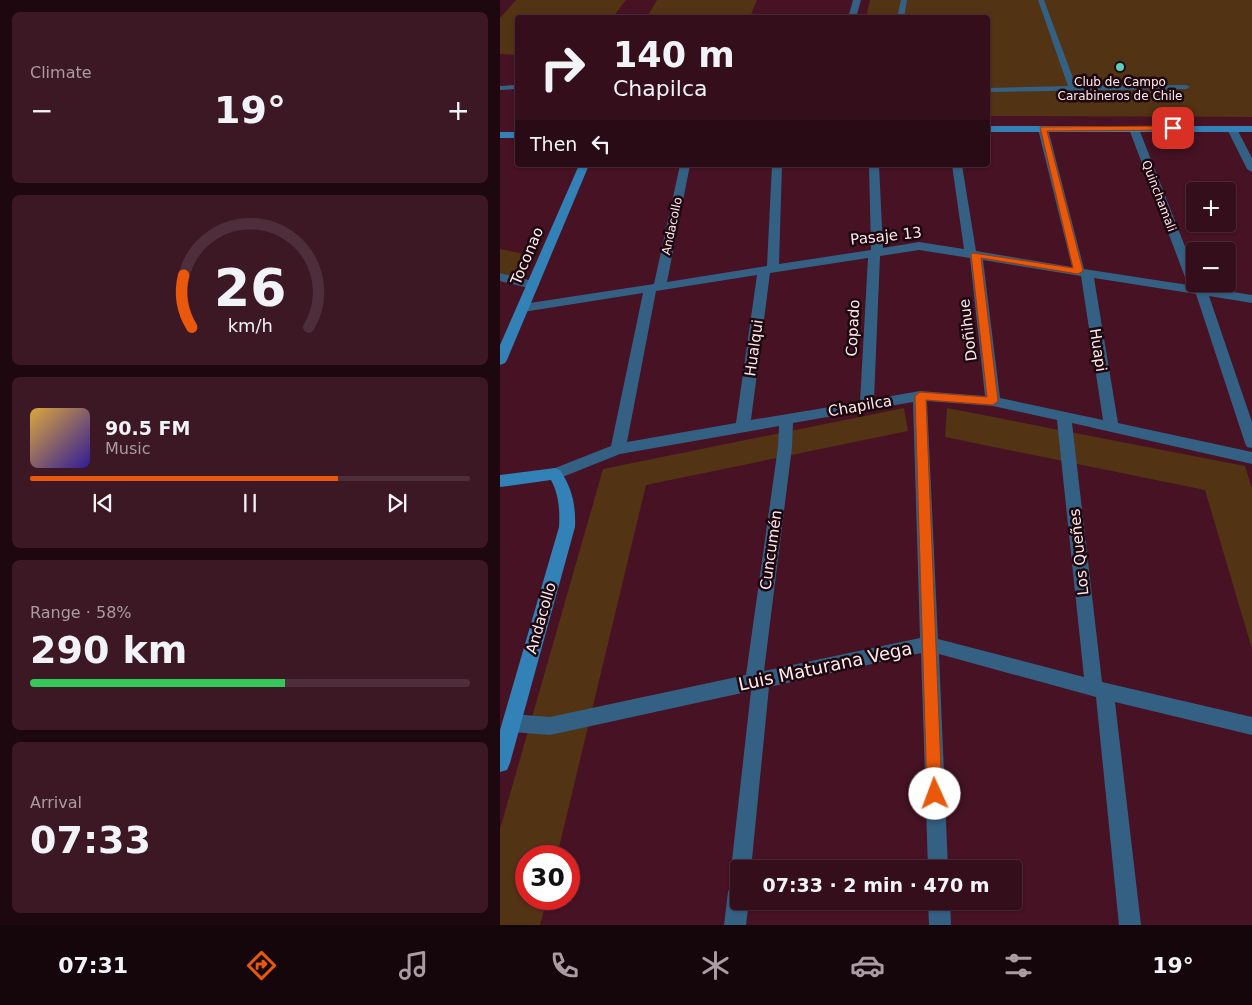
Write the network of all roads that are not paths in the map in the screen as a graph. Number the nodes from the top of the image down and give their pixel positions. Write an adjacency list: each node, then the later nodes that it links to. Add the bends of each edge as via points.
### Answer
1 (857, 0): 4 (street)
2 (904, 0): 5 (lane)
3 (1041, 0): 9 (lane)
4 (853, 15)
5 (901, 15)
6 (514, 87): 8 (lane)
7 (1186, 87): 9 (lane)
8 (500, 88)
9 (1073, 89): 10 (lane)
10 (990, 90)
11 (1232, 128): 12 (street); 15 (street); 23 (street)
12 (1252, 128)
13 (990, 129): 14 (street)
14 (1042, 129): 15 (street); 28 (street, Huapi)
15 (1134, 129): 26 (street, Quinchamali)
16 (515, 134): 17 (street)
17 (500, 135)
18 (583, 167): 30 (street, Toconao)
19 (685, 167): 31 (street, Andacollo)
20 (777, 167): 27 (street, Hualqui)
21 (874, 167): 24 (street, Copado)
22 (956, 167): 25 (street, Doñihue)
23 (1252, 169)
24 (875, 253): 25 (street, Pasaje 13, via 920,246); 27 (street, Pasaje 13); 40 (street, Copado)
25 (973, 254): 28 (street, Pasaje 13); 39 (street, Doñihue)
26 (1186, 261)
27 (768, 269): 31 (street, Pasaje 13); 43 (street, Hualqui)
28 (1083, 272): 32 (street, Pasaje 13); 44 (street, Huapi)
29 (500, 277): 30 (street)
30 (533, 285): 36 (street, Toconao)
31 (655, 287): 36 (street, Pasaje 13); 46 (street, Andacollo)
32 (1186, 289)
33 (1198, 292): 45 (street, Quinchamali)
34 (1205, 292): 35 (street, Pasaje 13)
35 (1252, 299)
36 (523, 308): 37 (street, Toconao)
37 (500, 360)
38 (920, 396): 39 (street, Chapilca); 40 (street, Chapilca); 50 (street)
39 (993, 401): 41 (street, Chapilca)
40 (867, 405): 42 (street, Chapilca)
41 (1064, 417): 44 (street, Chapilca); 52 (street, Los Queñes)
42 (786, 420): 43 (street, Chapilca); 51 (street, Cuncumén)
43 (744, 427): 46 (street, Chapilca)
44 (1111, 427): 47 (street, Chapilca)
45 (1252, 443)
46 (618, 449): 48 (street, Chapilca)
47 (1252, 458)
48 (555, 474): 49 (street, Chapilca); 53 (street, Andacollo, via 567,498 567,527)
49 (500, 480)
50 (929, 644): 51 (street, Luis Maturana Vega); 52 (street, Luis Maturana Vega); 57 (street)
51 (757, 680): 53 (street, Luis Maturana Vega, via 550,726); 56 (street, Cuncumén)
52 (1100, 689): 54 (street, Luis Maturana Vega); 62 (street, Los Queñes)
53 (506, 721): 55 (street, Andacollo)
54 (1252, 726)
55 (500, 763)
56 (742, 860)
57 (938, 860)
58 (737, 910): 60 (street)
59 (939, 910): 61 (street)
60 (736, 925)
61 (940, 925)
62 (1130, 925)

